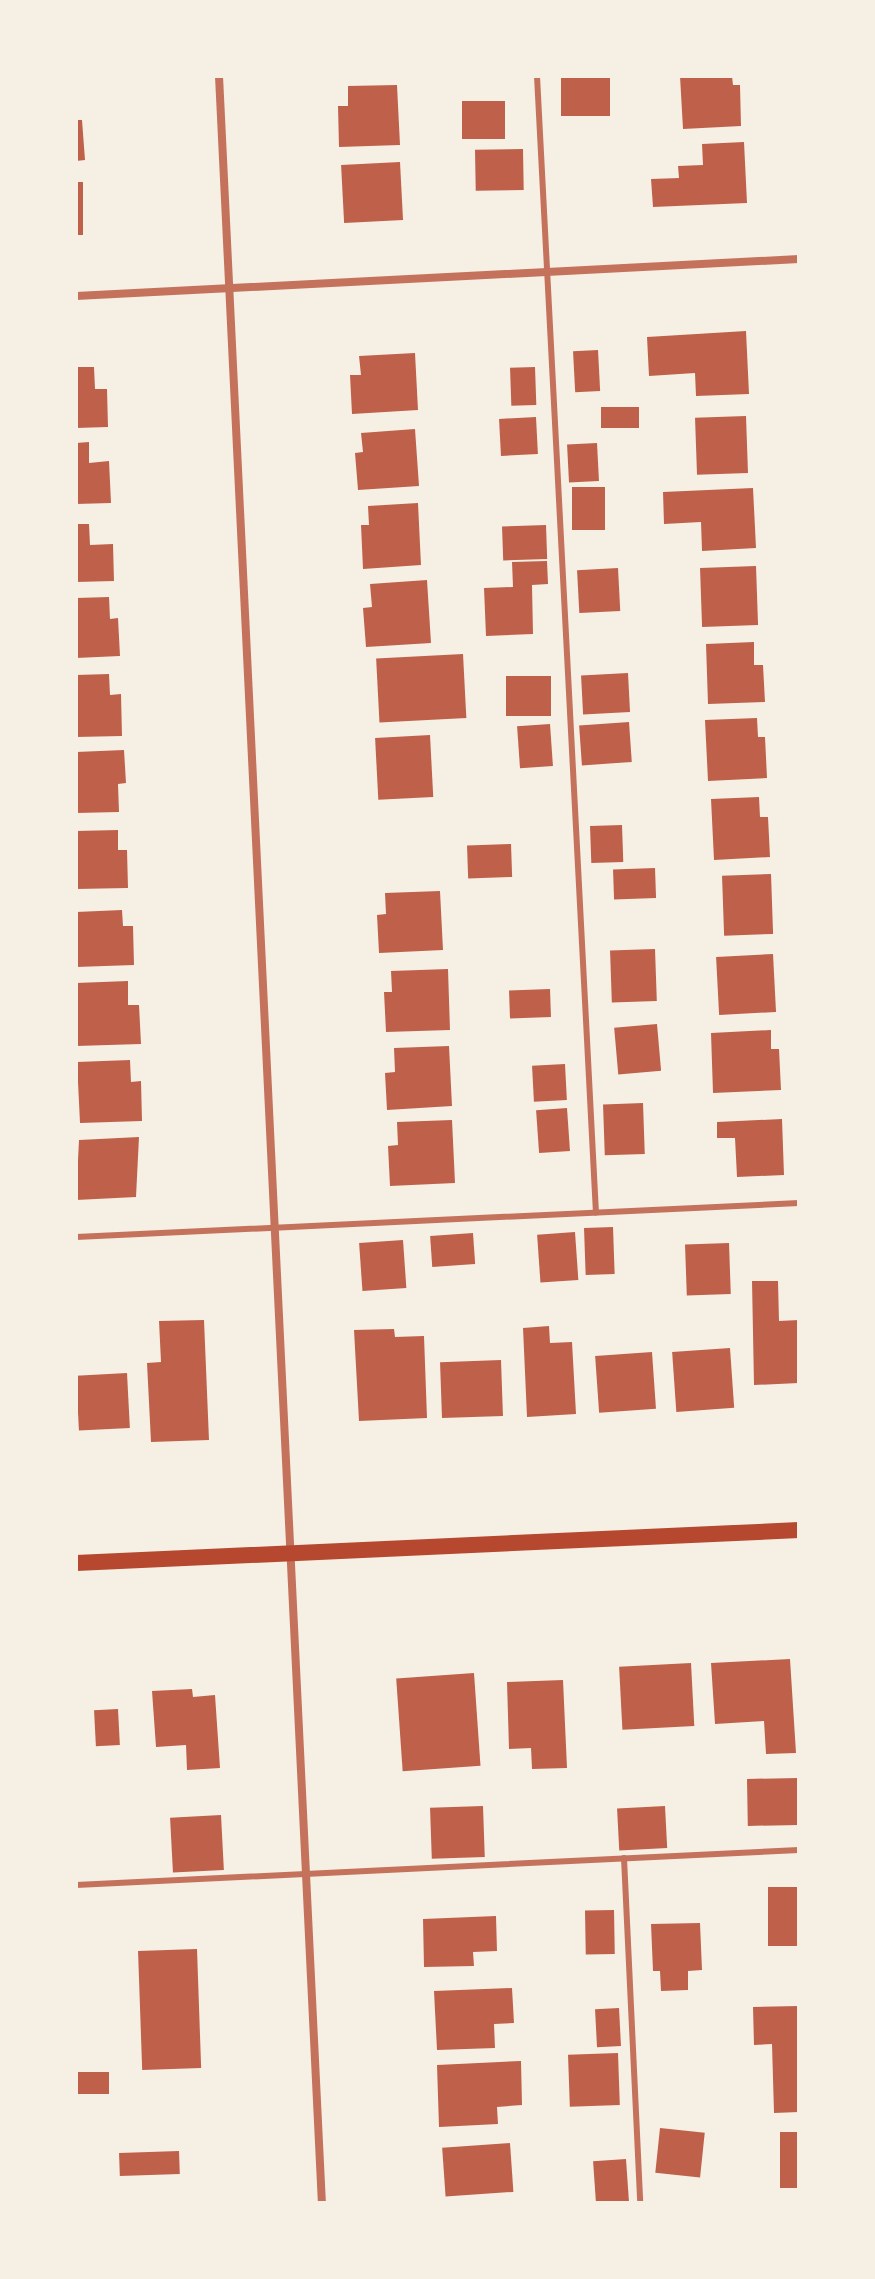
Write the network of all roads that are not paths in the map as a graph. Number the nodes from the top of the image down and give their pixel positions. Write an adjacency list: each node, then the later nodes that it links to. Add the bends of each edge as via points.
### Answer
1 (219, 76): 5 (street)
2 (537, 76): 4 (lane)
3 (799, 259): 4 (street)
4 (547, 271): 5 (street); 8 (lane)
5 (229, 288): 6 (street); 9 (street)
6 (76, 296)
7 (799, 1203): 8 (lane)
8 (596, 1212): 9 (lane)
9 (275, 1228): 10 (lane); 12 (street)
10 (76, 1237)
11 (799, 1530): 12 (main road)
12 (289, 1554): 13 (main road); 16 (street)
13 (76, 1563)
14 (799, 1850): 15 (lane)
15 (624, 1858): 16 (lane); 19 (lane)
16 (308, 1876): 17 (lane); 18 (street)
17 (76, 1885)
18 (322, 2203)
19 (640, 2203)

